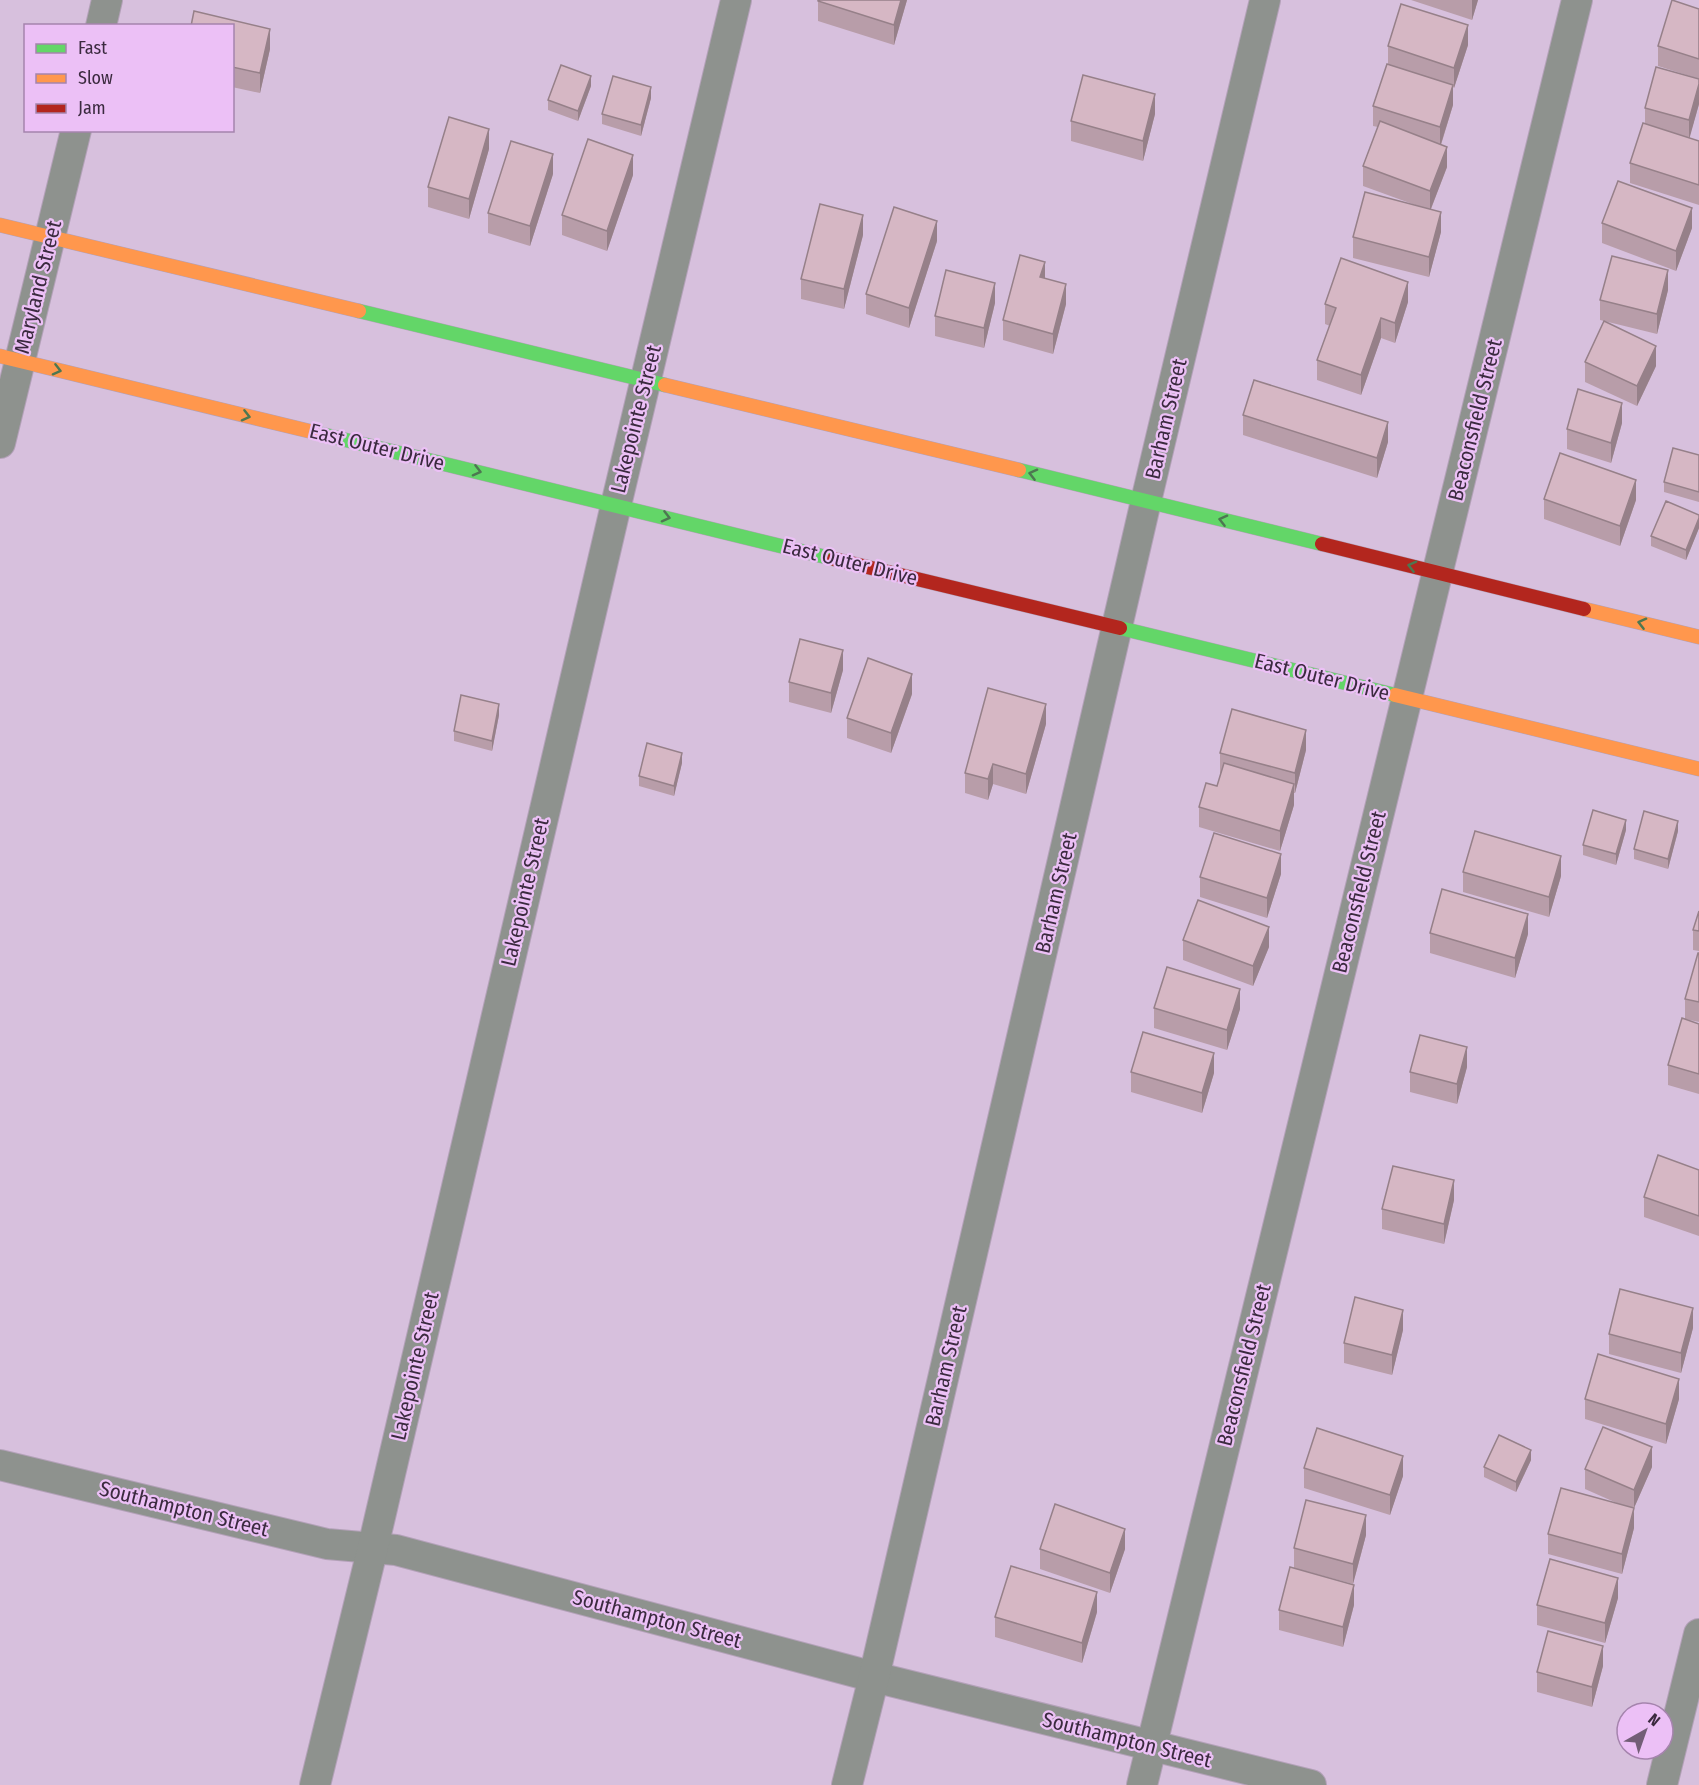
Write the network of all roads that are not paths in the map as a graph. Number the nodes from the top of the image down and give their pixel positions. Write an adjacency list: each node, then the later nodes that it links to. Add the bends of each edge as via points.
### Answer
1 (107, 0): 5 (street)
2 (736, 0): 10 (street, Lakepointe Street)
3 (1265, 0): 12 (street, Barham Street)
4 (1576, 0): 14 (street, Beaconsfield Street)
5 (101, 24)
6 (76, 132): 8 (street, Maryland Street)
7 (0, 225): 8 (street)
8 (50, 237): 9 (street, Maryland Street); 10 (street)
9 (10, 358): 11 (street, Maryland Street); 13 (street, East Outer Drive, one-way to 13)
10 (646, 380): 12 (street, one-way to 10); 13 (street, Lakepointe Street)
11 (0, 443)
12 (1146, 501): 14 (street, one-way to 12); 15 (street, Barham Street)
13 (616, 505): 15 (street, East Outer Drive, one-way to 15); 20 (street, Lakepointe Street)
14 (1438, 573): 16 (street, one-way to 14); 17 (street, Beaconsfield Street)
15 (1117, 627): 17 (street, East Outer Drive); 22 (street, Barham Street)
16 (1699, 637)
17 (1407, 698): 18 (street, East Outer Drive); 23 (street, Beaconsfield Street)
18 (1699, 769)
19 (0, 1465): 20 (street, Southampton Street, via 327,1544)
20 (373, 1547): 22 (street, Southampton Street); 24 (street, Lakepointe Street)
21 (1699, 1634): 28 (street)
22 (874, 1677): 23 (street, Southampton Street); 25 (street, Barham Street)
23 (1151, 1746): 26 (street, Beaconsfield Street); 27 (street, Southampton Street)
24 (315, 1785)
25 (847, 1785)
26 (1142, 1785)
27 (1311, 1785)
28 (1662, 1785)

